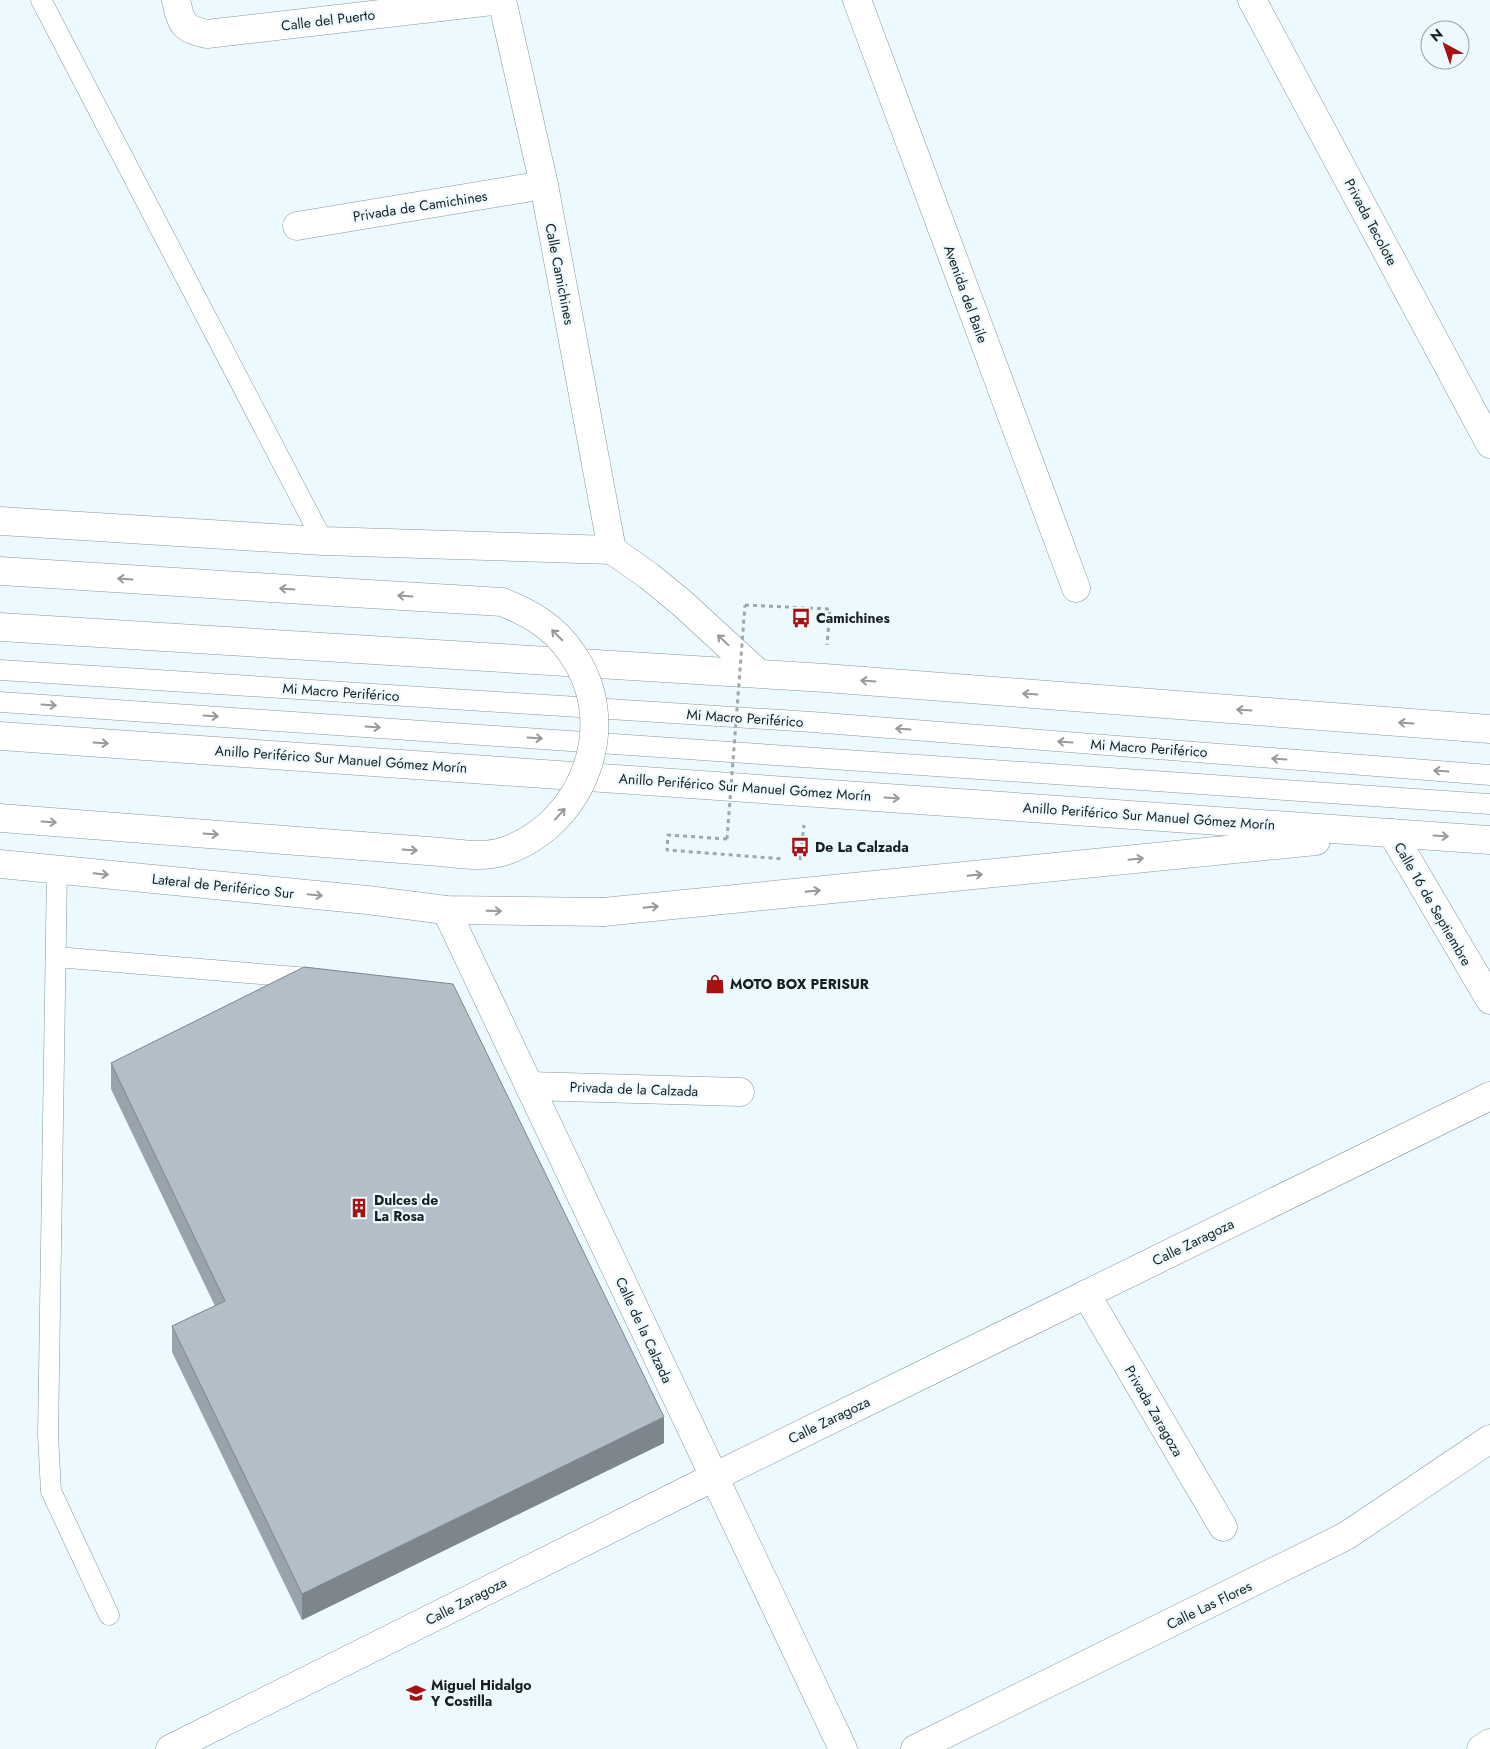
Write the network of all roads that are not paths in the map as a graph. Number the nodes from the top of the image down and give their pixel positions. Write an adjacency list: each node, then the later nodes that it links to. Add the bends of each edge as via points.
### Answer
1 (41, 0): 10 (lane)
2 (176, 0): 3 (main road, Calle del Puerto, via 180,18 187,28 207,34)
3 (501, 0): 6 (main road, Calle Camichines)
4 (857, 0): 13 (main road, Avenida del Baile)
5 (1252, 0): 8 (main road, Privada Tecolote)
6 (544, 185): 7 (main road, Privada de Camichines); 11 (main road, Calle Camichines)
7 (297, 226)
8 (1490, 444)
9 (0, 521): 10 (main road)
10 (323, 541): 11 (main road)
11 (612, 550): 16 (main road, one-way to 11, via 683,604)
12 (0, 571): 22 (main road, one-way to 12, bridge, via 484,855 525,842 560,815 584,778 594,736 590,692 572,652 542,621 502,602)
13 (1076, 588)
14 (0, 627): 16 (main road)
15 (0, 670): 20 (lane, Mi Macro Periférico, one-way to 15, via 812,722)
16 (758, 673): 18 (main road, one-way to 16)
17 (0, 702): 21 (lane, one-way to 21)
18 (1490, 729)
19 (0, 736): 23 (main road, Anillo Periférico Sur Manuel Gómez Morín, one-way to 23)
20 (1490, 775)
21 (1490, 804)
22 (0, 818)
23 (1392, 833): 24 (main road, Anillo Periférico Sur Manuel Gómez Morín, one-way to 24); 27 (main road, Lateral de Periférico Sur, one-way to 23, via 603,912); 30 (main road, Calle 16 de Septiembre)
24 (1490, 840)
25 (0, 864): 26 (main road, Lateral de Periférico Sur)
26 (58, 870): 27 (main road, Lateral de Periférico Sur, one-way to 27); 28 (lane)
27 (446, 910): 31 (main road, Calle de la Calzada)
28 (56, 957): 29 (lane); 38 (lane, via 48,1435 51,1492)
29 (310, 978)
30 (1490, 1000)
31 (529, 1086): 32 (main road, Privada de la Calzada); 36 (main road, Calle de la Calzada)
32 (740, 1092)
33 (1490, 1096): 34 (main road, Calle Zaragoza)
34 (1086, 1294): 36 (main road, Calle Zaragoza); 37 (main road, Privada Zaragoza)
35 (1490, 1440): 42 (main road, Calle Las Flores, via 1346,1536)
36 (714, 1477): 40 (main road, Calle Zaragoza); 41 (main road, Calle de la Calzada)
37 (1223, 1527)
38 (108, 1615)
39 (1490, 1743): 43 (main road)
40 (170, 1749)
41 (844, 1749)
42 (915, 1749)
43 (1481, 1749)

